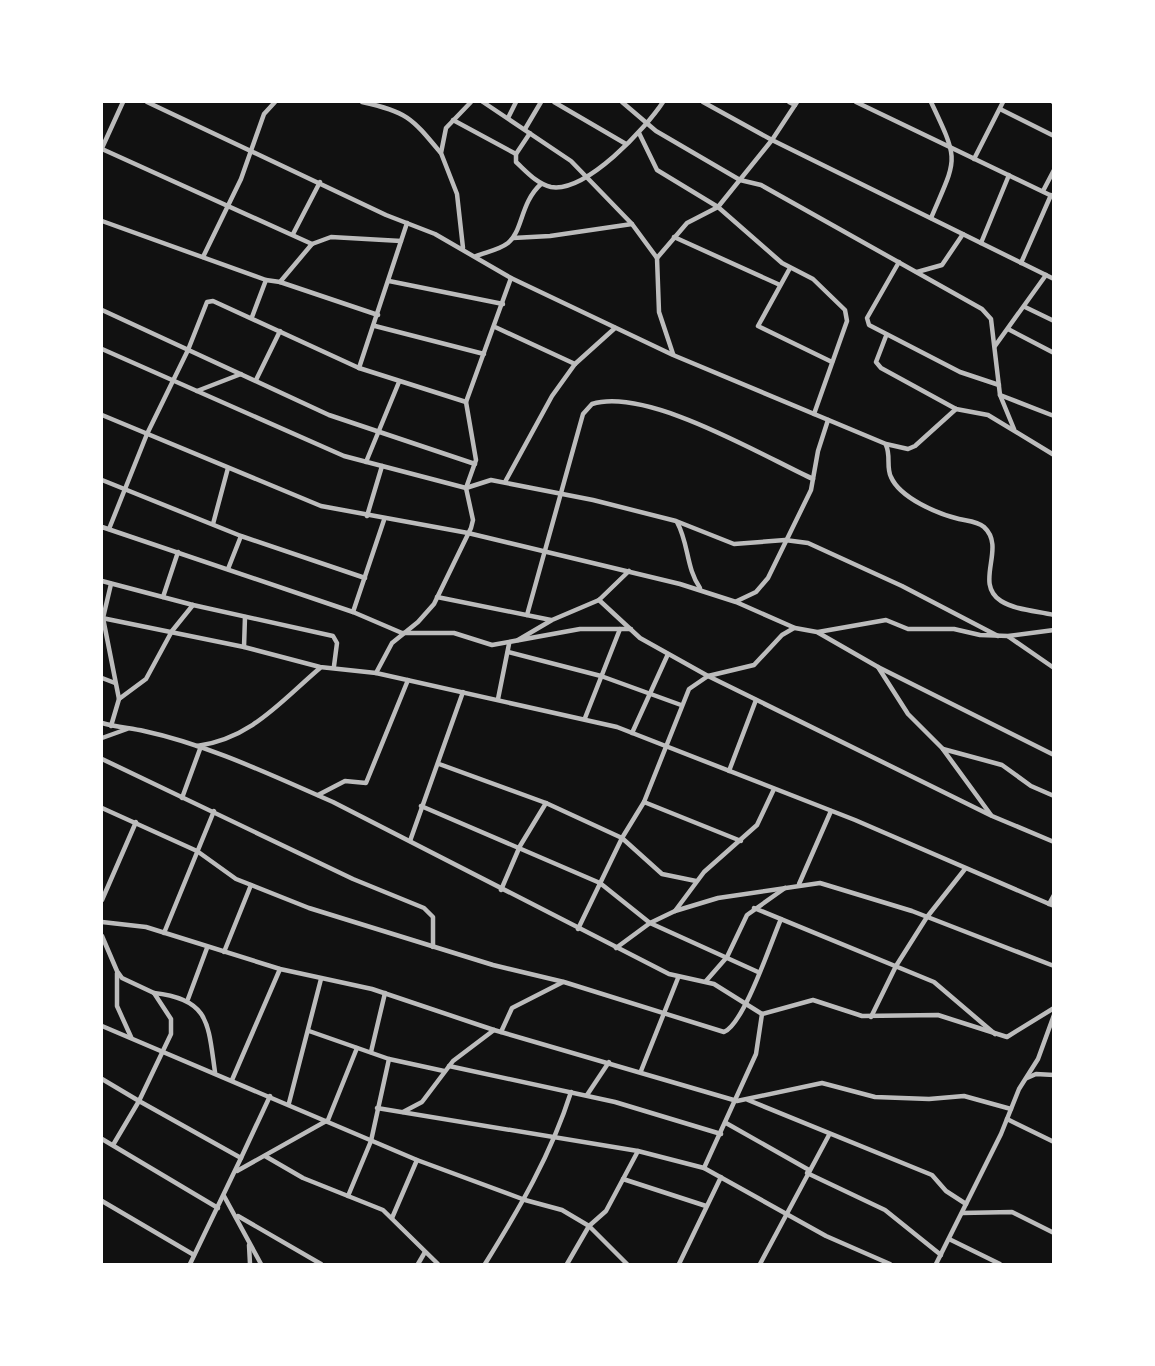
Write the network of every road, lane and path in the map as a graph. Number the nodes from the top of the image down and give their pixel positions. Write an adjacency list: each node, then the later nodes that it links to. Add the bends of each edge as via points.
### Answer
1 (123, 102): 27 (street)
2 (147, 102): 29 (street)
3 (275, 102): 29 (street, via 264,114)
4 (362, 102): 30 (street, via 407,116)
5 (471, 102): 20 (street)
6 (483, 102): 19 (street)
7 (516, 102): 19 (street)
8 (541, 102): 22 (street)
9 (554, 102): 26 (street)
10 (622, 102): 21 (street)
11 (663, 102): 21 (street)
12 (703, 102): 25 (street)
13 (789, 102): 17 (street)
14 (856, 102): 28 (street)
15 (931, 102): 28 (street)
16 (1003, 102): 18 (street)
17 (796, 103): 25 (street)
18 (1000, 109): 24 (street); 32 (street)
19 (508, 118): 22 (street)
20 (453, 120): 30 (street, via 442,139); 31 (street)
21 (648, 125): 23 (street); 36 (street)
22 (528, 131): 31 (street); 35 (street)
23 (639, 133): 26 (street); 42 (street, via 656,170)
24 (1054, 136)
25 (772, 140): 36 (street); 43 (street)
26 (626, 144): 35 (street)
27 (102, 148): 41 (street)
28 (953, 149): 32 (street); 43 (street, via 953,166)
29 (251, 150): 37 (street); 41 (street)
30 (441, 153): 54 (street, via 457,194)
31 (516, 155): 38 (street, via 516,162)
32 (974, 159): 34 (street)
33 (1054, 170): 39 (street)
34 (1009, 175): 39 (street); 52 (street)
35 (587, 177): 38 (street, via 562,186); 46 (street)
36 (740, 180): 42 (street); 58 (street, via 761,185)
37 (320, 183): 45 (street); 47 (street)
38 (541, 184): 49 (street, via 526,201)
39 (1043, 191): 40 (street)
40 (1052, 196): 59 (street)
41 (230, 205): 47 (street); 56 (street)
42 (718, 207): 50 (street, via 687,223); 60 (street)
43 (930, 218): 48 (street)
44 (102, 222): 56 (street)
45 (407, 223): 51 (street); 54 (street)
46 (632, 223): 49 (street); 57 (street)
47 (293, 234): 53 (street)
48 (963, 234): 52 (street); 61 (street, via 942,265)
49 (513, 237): 55 (street)
50 (674, 237): 57 (street); 68 (street)
51 (401, 241): 53 (street, via 331,237); 66 (street)
52 (981, 243): 59 (street)
53 (312, 244): 67 (street)
54 (464, 249): 55 (street)
55 (476, 256): 63 (street)
56 (204, 257): 65 (street)
57 (657, 258): 86 (street, via 659,312)
58 (899, 262): 61 (street); 80 (street, via 866,322)
59 (1021, 263): 62 (street)
60 (790, 268): 68 (street); 87 (street, via 813,279 845,310 847,321)
61 (916, 272): 81 (street, via 988,314)
62 (1046, 275): 64 (street); 70 (street)
63 (511, 278): 69 (street); 77 (street)
64 (1054, 279)
65 (266, 280): 67 (street); 73 (street)
66 (389, 281): 69 (street); 72 (street)
67 (280, 282): 72 (street)
68 (780, 285): 87 (street, via 758,326)
69 (503, 304): 76 (street)
70 (1025, 307): 74 (street); 78 (street)
71 (102, 310): 83 (street)
72 (378, 315): 75 (street)
73 (252, 317): 79 (street); 83 (street, via 207,302)
74 (1054, 321)
75 (374, 326): 85 (street); 89 (street)
76 (495, 327): 85 (street); 88 (street)
77 (615, 328): 86 (street); 88 (street)
78 (1008, 329): 81 (street); 84 (street)
79 (280, 331): 89 (street); 91 (street)
80 (886, 336): 94 (street, via 960,372); 98 (street, via 878,365)
81 (995, 347): 94 (street)
82 (102, 349): 92 (street)
83 (188, 351): 90 (street); 92 (street)
84 (1054, 353)
85 (484, 354): 97 (street)
86 (673, 355): 99 (street)
87 (832, 362): 99 (street)
88 (575, 364): 114 (street)
89 (359, 368): 93 (street)
90 (242, 374): 91 (street); 95 (street)
91 (256, 380): 105 (street)
92 (173, 381): 95 (street); 104 (street)
93 (399, 382): 97 (street); 105 (street)
94 (999, 385): 96 (street)
95 (196, 391): 108 (street, via 344,456)
96 (1000, 395): 101 (street); 103 (street)
97 (466, 402): 109 (street)
98 (956, 409): 103 (street, via 984,413); 106 (street, via 915,446)
99 (814, 414): 102 (street)
100 (102, 415): 104 (street)
101 (1054, 416)
102 (828, 420): 106 (street); 112 (street)
103 (1014, 429): 107 (street)
104 (147, 434): 111 (street); 116 (street)
105 (378, 434): 108 (street); 109 (street)
106 (886, 444): 142 (street, via 890,475 908,495 946,515 977,522 991,536 989,586 994,595 1010,605)
107 (1054, 455)
108 (366, 461): 110 (street)
109 (475, 464): 115 (street)
110 (382, 466): 115 (street); 118 (street)
111 (228, 468): 118 (street, via 321,506); 121 (street)
112 (813, 479): 117 (street, via 661,408 603,400 583,414); 126 (street)
113 (102, 480): 116 (street)
114 (505, 482): 115 (street, via 480,481); 117 (street)
115 (466, 488): 124 (street, via 473,520)
116 (124, 490): 121 (street); 123 (street)
117 (560, 493): 120 (street); 128 (street)
118 (366, 516): 119 (street)
119 (384, 520): 124 (street); 131 (street)
120 (676, 520): 126 (street, via 734,544); 134 (street, via 686,541 689,570)
121 (213, 524): 125 (street)
122 (102, 527): 123 (street)
123 (109, 529): 127 (street)
124 (468, 533): 128 (street); 136 (street)
125 (241, 536): 129 (street); 131 (street)
126 (785, 540): 138 (street, via 763,586); 153 (street, via 816,546)
127 (178, 552): 129 (street); 135 (street)
128 (546, 552): 130 (street); 141 (street)
129 (228, 569): 140 (street)
130 (629, 571): 134 (street); 137 (street)
131 (365, 578): 140 (street)
132 (102, 581): 133 (street)
133 (111, 584): 135 (street); 144 (street)
134 (700, 589): 138 (street)
135 (163, 597): 139 (street)
136 (437, 597): 141 (street); 152 (street, via 418,622)
137 (599, 600): 145 (street); 148 (street)
138 (736, 602): 146 (street)
139 (193, 606): 143 (street); 149 (street)
140 (353, 612): 152 (street)
141 (527, 615): 145 (street)
142 (1054, 615)
143 (245, 617): 156 (street); 159 (street, via 333,636 337,643)
144 (102, 618): 149 (street); 168 (street)
145 (552, 620): 155 (street)
146 (794, 628): 151 (street); 165 (street, via 754,665)
147 (620, 629): 148 (street); 155 (street, via 580,629); 164 (street)
148 (631, 629): 158 (street)
149 (173, 631): 156 (street); 171 (street, via 146,679)
150 (1054, 631): 154 (street)
151 (817, 632): 153 (street, via 886,620 908,629 954,629); 161 (street)
152 (402, 633): 155 (street, via 454,633 484,644); 163 (street)
153 (998, 636): 154 (street)
154 (1008, 636): 162 (street)
155 (512, 643): 157 (street)
156 (244, 647): 160 (street)
157 (508, 652): 164 (street); 172 (street)
158 (668, 654): 165 (street); 170 (street)
159 (334, 666): 160 (street); 163 (street)
160 (320, 667): 181 (street, via 262,721)
161 (878, 667): 183 (street, via 908,714); 184 (street)
162 (1054, 668)
163 (376, 673): 167 (street)
164 (601, 676): 170 (street); 175 (street)
165 (708, 676): 173 (street); 174 (street, via 689,689)
166 (102, 678): 168 (street)
167 (408, 680): 169 (street); 189 (street, via 366,783 345,781)
168 (115, 683): 171 (street)
169 (463, 692): 172 (street); 186 (street)
170 (650, 693): 174 (street); 179 (street)
171 (118, 699): 177 (street)
172 (498, 699): 175 (street)
173 (756, 700): 187 (street); 198 (street)
174 (681, 705): 182 (street)
175 (585, 719): 179 (street)
176 (102, 723): 177 (street)
177 (111, 726): 178 (street)
178 (127, 729): 180 (street); 181 (street)
179 (632, 733): 182 (street)
180 (102, 738)
181 (197, 747): 189 (street); 191 (street)
182 (666, 747): 187 (street); 192 (street)
183 (942, 748): 190 (street, via 1002,765); 198 (street)
184 (1054, 755)
185 (102, 759): 191 (street)
186 (439, 764): 193 (street); 194 (street)
187 (729, 771): 188 (street)
188 (774, 789): 197 (street); 202 (street, via 757,825)
189 (317, 795): 201 (street)
190 (1054, 796)
191 (182, 798): 196 (street)
192 (644, 802): 200 (street); 202 (street)
193 (546, 803): 200 (street); 204 (street)
194 (421, 806): 201 (street); 204 (street)
195 (102, 808): 199 (street)
196 (214, 811): 205 (street); 226 (street, via 424,908 433,917)
197 (831, 811): 206 (street); 209 (street)
198 (992, 816): 203 (street)
199 (136, 822): 205 (street); 214 (street)
200 (622, 838): 207 (street, via 662,874); 208 (street)
201 (410, 841): 212 (street)
202 (741, 841): 207 (street)
203 (1054, 842)
204 (520, 846): 208 (street); 212 (street)
205 (197, 851): 210 (street, via 223,872); 223 (street)
206 (965, 869): 215 (street); 218 (street)
207 (696, 881): 217 (street)
208 (600, 883): 221 (street); 222 (street)
209 (799, 884): 211 (street); 218 (street, via 830,884)
210 (251, 885): 226 (street); 228 (street)
211 (789, 885): 216 (street); 217 (street)
212 (501, 890): 222 (street)
213 (1054, 895): 215 (street)
214 (102, 900)
215 (1051, 905)
216 (754, 908): 219 (street); 229 (street)
217 (675, 911): 221 (street)
218 (927, 917): 230 (street); 231 (street)
219 (781, 919): 230 (street); 234 (street)
220 (102, 922): 223 (street)
221 (650, 923): 227 (street); 229 (street)
222 (578, 929): 227 (street)
223 (164, 933): 225 (street)
224 (102, 936): 233 (street)
225 (208, 947): 228 (street); 241 (street)
226 (433, 947): 238 (street)
227 (616, 948): 235 (street)
228 (224, 952): 232 (street)
229 (727, 957): 234 (street); 237 (street)
230 (896, 966): 247 (street); 252 (street, via 934,982)
231 (1054, 966)
232 (281, 969): 236 (street); 265 (street)
233 (117, 971): 239 (street); 253 (street, via 117,1006)
234 (758, 972): 242 (street)
235 (678, 978): 237 (street); 244 (street)
236 (321, 979): 240 (street); 250 (street)
237 (706, 981): 242 (street)
238 (564, 982): 244 (street); 251 (street, via 512,1008)
239 (154, 993): 241 (street); 255 (street, via 171,1019)
240 (385, 993): 249 (street); 256 (street)
241 (188, 999): 261 (street, via 207,1026)
242 (744, 1006): 244 (street, via 732,1028 724,1032); 245 (street)
243 (1054, 1008): 252 (street, via 1014,1035)
244 (662, 1014): 260 (street)
245 (762, 1014): 247 (street, via 807,1000); 271 (street, via 759,1046)
246 (1054, 1015): 264 (street)
247 (871, 1017): 252 (street, via 938,1015)
248 (102, 1026): 253 (street)
249 (494, 1030): 251 (street); 259 (street)
250 (309, 1031): 254 (street); 272 (street)
251 (501, 1032): 258 (street)
252 (998, 1037)
253 (132, 1038): 255 (street)
254 (357, 1048): 256 (street); 277 (street)
255 (163, 1051): 261 (street); 270 (street)
256 (371, 1052): 257 (street)
257 (389, 1059): 259 (street); 273 (street)
258 (610, 1062): 260 (street); 267 (street)
259 (446, 1068): 266 (street); 275 (street, via 428,1096)
260 (641, 1071): 271 (street)
261 (216, 1073): 265 (street)
262 (1054, 1075): 264 (street, via 1036,1074)
263 (102, 1079): 270 (street)
264 (1026, 1079): 274 (street)
265 (232, 1080): 268 (street)
266 (571, 1092): 267 (street); 281 (street)
267 (587, 1095): 279 (street)
268 (270, 1096): 272 (street); 288 (street)
269 (746, 1099): 271 (street); 274 (street, via 822,1083 875,1097 964,1096); 280 (street)
270 (139, 1101): 285 (street); 288 (street)
271 (737, 1101): 278 (street)
272 (289, 1104): 277 (street)
273 (377, 1108): 275 (street); 283 (street)
274 (1011, 1109): 276 (street)
275 (402, 1112): 281 (street)
276 (1007, 1119): 284 (street); 299 (street)
277 (328, 1120): 283 (street); 287 (street)
278 (726, 1123): 279 (street); 292 (street)
279 (721, 1134): 290 (street)
280 (829, 1135): 292 (street); 299 (street, via 932,1175)
281 (557, 1137): 286 (street); 298 (street)
282 (102, 1139): 285 (street)
283 (370, 1141): 289 (street); 296 (street)
284 (1054, 1142)
285 (114, 1145): 301 (street)
286 (638, 1151): 290 (street); 294 (street)
287 (265, 1156): 291 (street); 296 (street)
288 (241, 1158): 291 (street)
289 (417, 1160): 298 (street); 305 (street)
290 (704, 1168): 293 (street)
291 (236, 1171): 295 (street)
292 (808, 1171): 302 (street); 312 (street, via 885,1210)
293 (721, 1177): 300 (street); 302 (street)
294 (623, 1179): 300 (street); 306 (street, via 606,1211)
295 (224, 1195): 301 (street); 304 (street)
296 (348, 1196): 305 (street, via 374,1205)
297 (102, 1200): 311 (street)
298 (525, 1200): 306 (street, via 562,1209); 320 (street)
299 (966, 1204): 303 (street)
300 (706, 1206): 322 (street)
301 (218, 1208): 311 (street)
302 (788, 1213): 323 (street); 324 (street)
303 (961, 1213): 307 (street, via 1012,1212); 308 (street)
304 (238, 1216): 309 (street); 317 (street)
305 (392, 1218): 310 (street)
306 (589, 1226): 313 (street); 321 (street)
307 (1054, 1233)
308 (949, 1239): 312 (street); 326 (street)
309 (249, 1241): 315 (street); 316 (street)
310 (425, 1252): 318 (street); 319 (street)
311 (194, 1255): 314 (street)
312 (941, 1255): 325 (street)
313 (624, 1264)
314 (190, 1265)
315 (250, 1265)
316 (261, 1265)
317 (321, 1265)
318 (418, 1265)
319 (438, 1265)
320 (485, 1265)
321 (567, 1265)
322 (679, 1265)
323 (760, 1265)
324 (890, 1265)
325 (936, 1265)
326 (1000, 1265)

